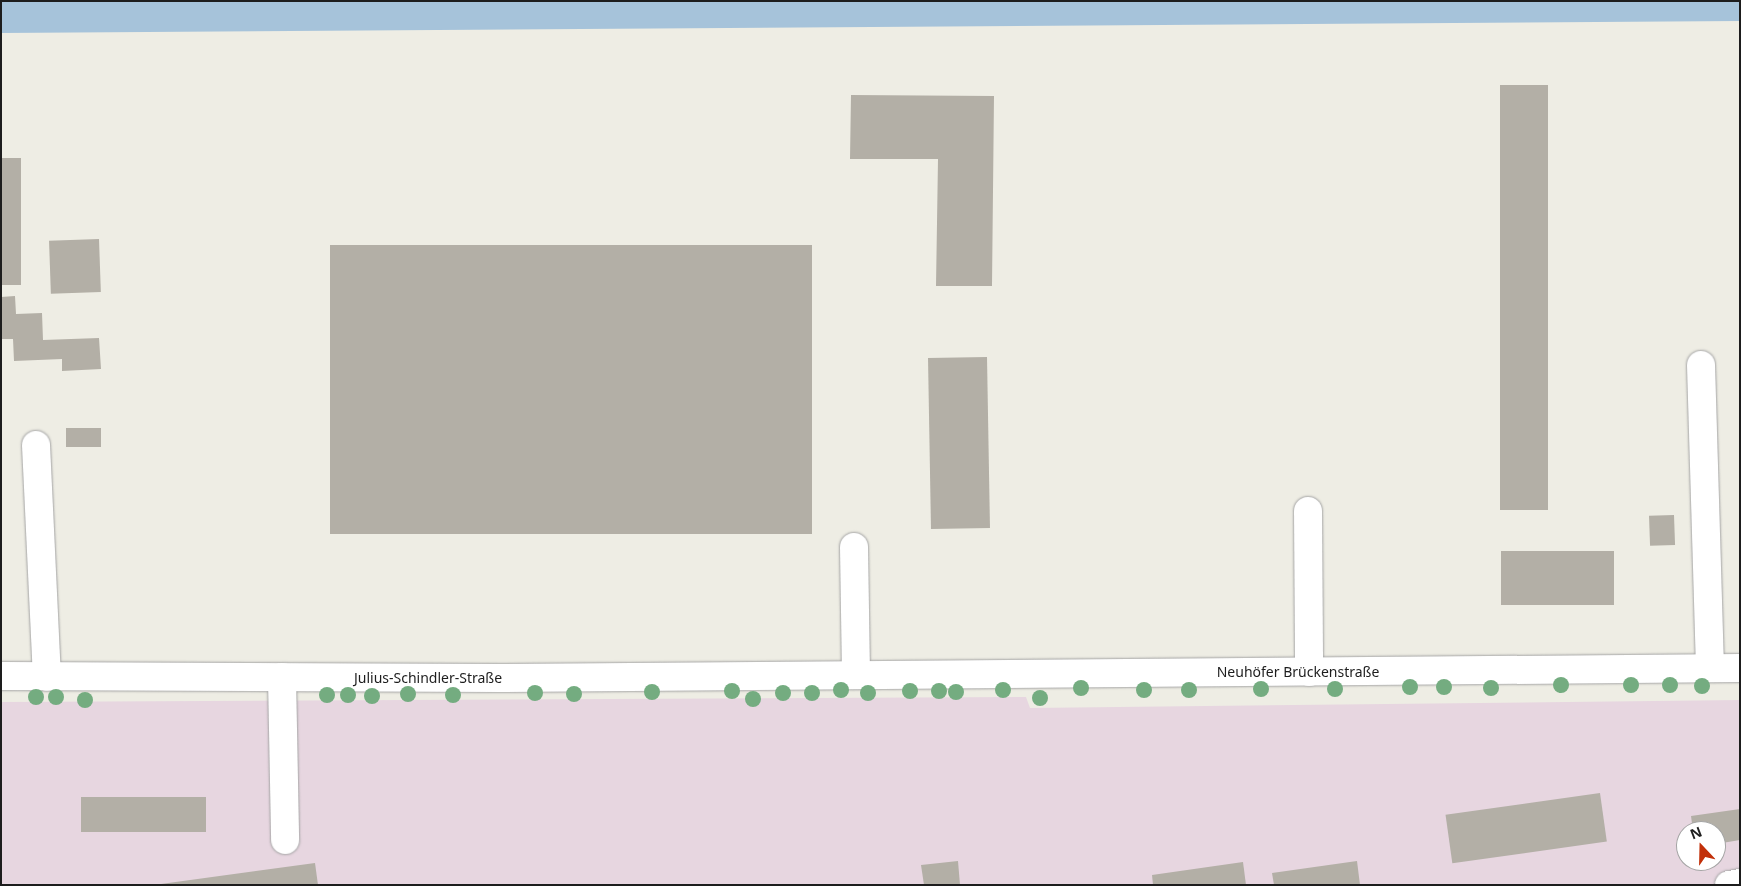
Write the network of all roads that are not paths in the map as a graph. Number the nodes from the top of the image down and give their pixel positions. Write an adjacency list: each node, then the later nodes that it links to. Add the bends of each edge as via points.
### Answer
1 (1701, 365): 5 (street)
2 (36, 445): 10 (street)
3 (1308, 511): 7 (street)
4 (854, 547): 8 (street)
5 (1710, 668): 6 (street, Neuhöfer Brückenstraße); 7 (street, Neuhöfer Brückenstraße)
6 (1740, 668)
7 (1309, 672): 8 (street, Neuhöfer Brückenstraße)
8 (856, 674): 11 (street, Julius-Schindler-Straße)
9 (1, 676): 10 (street, Julius-Schindler-Straße)
10 (47, 677): 11 (street, Julius-Schindler-Straße)
11 (282, 677): 12 (street)
12 (285, 840)
13 (1740, 883): 14 (street)
14 (1729, 885)

